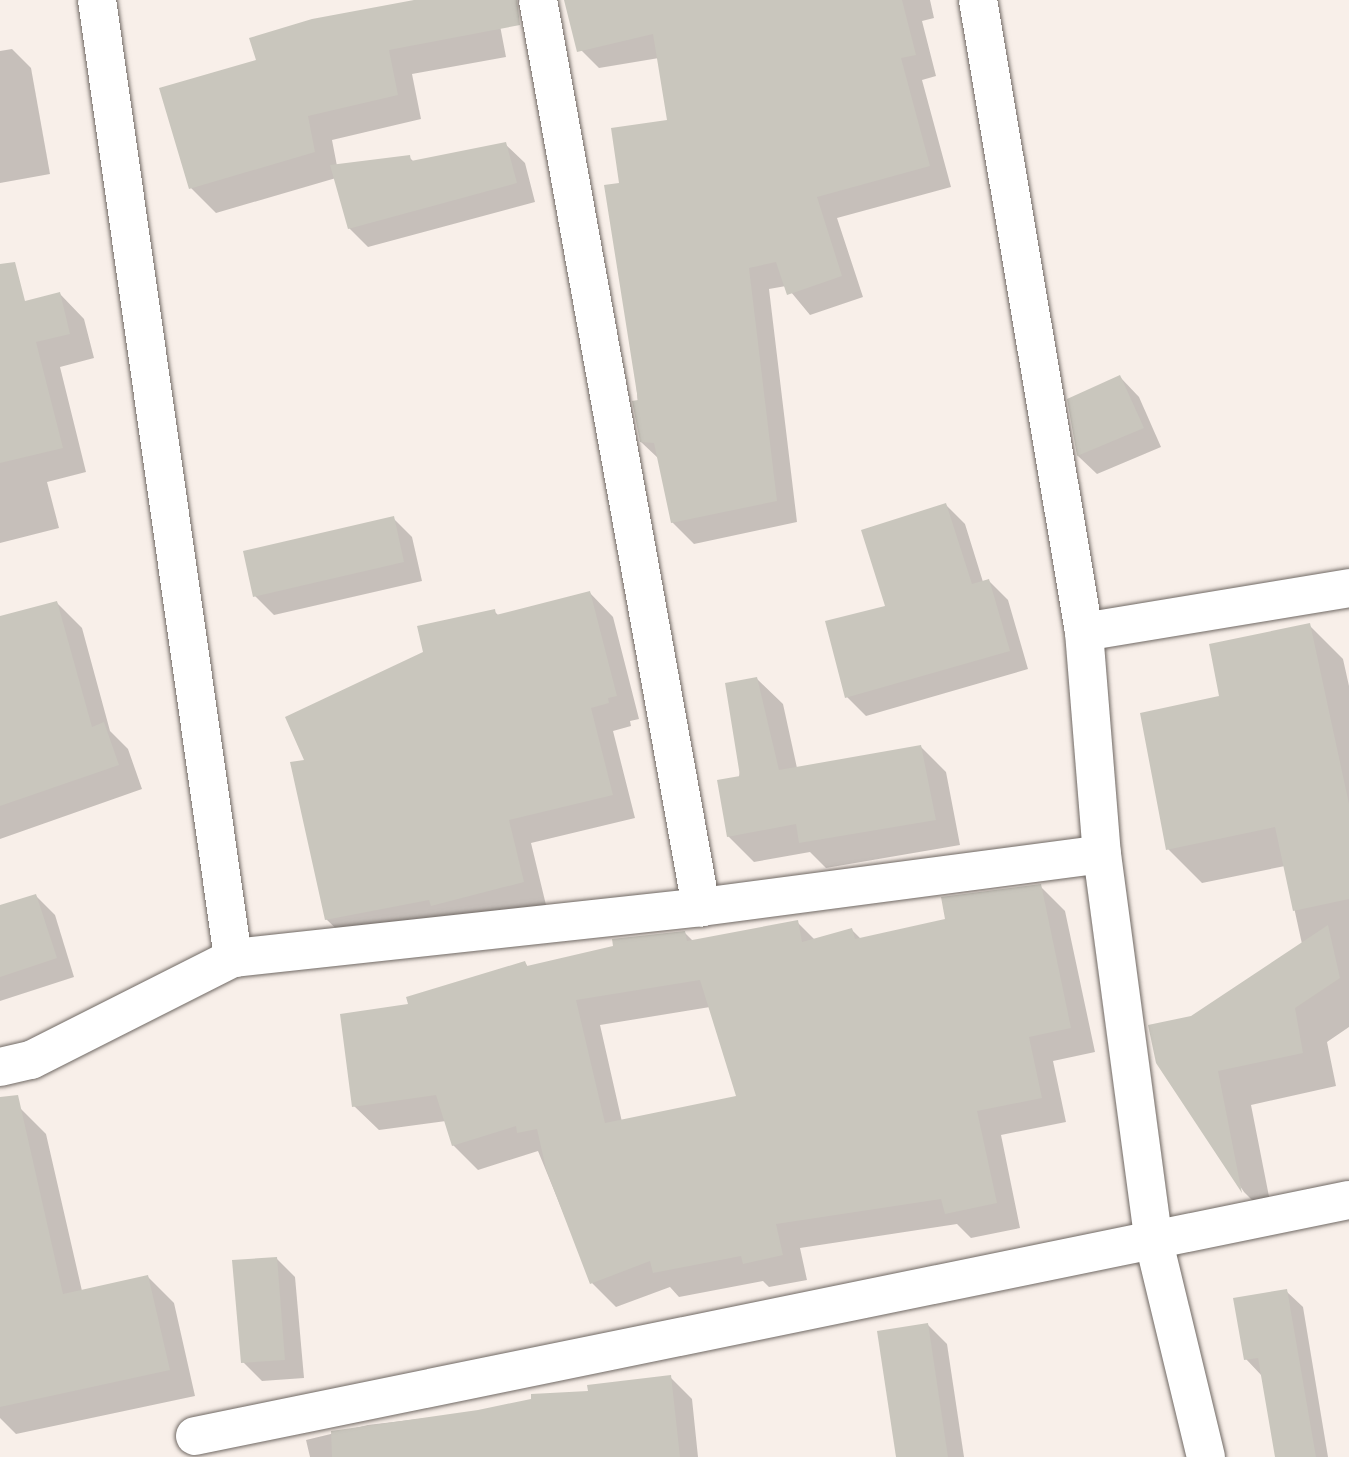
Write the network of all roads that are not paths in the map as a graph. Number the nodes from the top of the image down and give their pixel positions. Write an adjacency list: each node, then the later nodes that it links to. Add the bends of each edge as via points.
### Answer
1 (97, 0): 8 (street)
2 (538, 0): 7 (street)
3 (978, 0): 5 (street)
4 (1349, 588): 5 (street)
5 (1084, 632): 6 (street)
6 (1102, 854): 7 (street); 11 (street)
7 (701, 907): 8 (street)
8 (233, 958): 9 (street, via 31,1060)
9 (0, 1068)
10 (1349, 1200): 11 (street)
11 (1153, 1238): 12 (street); 13 (street)
12 (195, 1436)
13 (1206, 1457)

